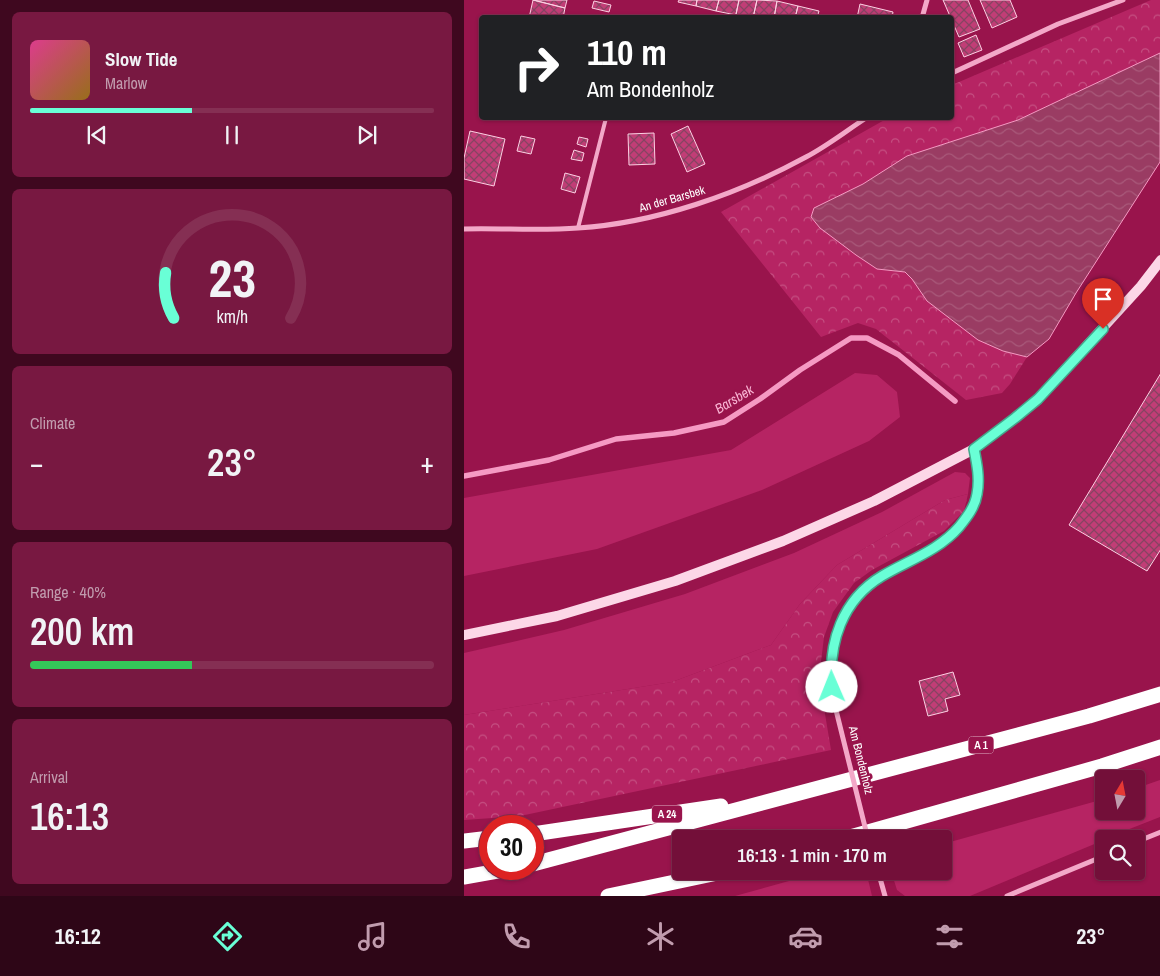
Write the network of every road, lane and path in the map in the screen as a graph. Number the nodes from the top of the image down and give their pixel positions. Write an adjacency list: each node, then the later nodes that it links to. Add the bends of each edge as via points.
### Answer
1 (927, 0): 3 (street)
2 (1123, 0): 4 (street, via 1058,24)
3 (923, 15)
4 (954, 72)
5 (605, 120): 8 (lane)
6 (863, 120): 8 (street, An der Barsbek, via 807,156 701,202 644,219)
7 (464, 228): 8 (street, An der Barsbek)
8 (578, 228)
9 (1160, 260): 10 (main road, via 1141,286 1038,399)
10 (974, 449): 11 (main road, via 865,505 783,541 675,581 557,616); 15 (street, Am Bondenholz, bridge, via 977,495 969,515 949,538 881,576 861,593 844,615 835,635 831,672 834,702)
11 (464, 635)
12 (1160, 694): 14 (highway, A 1)
13 (1160, 747): 16 (highway)
14 (802, 793): 17 (highway, A 24); 23 (highway, A 1)
15 (866, 830)
16 (875, 830)
17 (544, 832)
18 (1160, 832): 19 (street)
19 (1145, 838)
20 (479, 839): 21 (highway)
21 (464, 841)
22 (1095, 860): 30 (street)
23 (544, 861)
24 (479, 874): 25 (highway)
25 (464, 877)
26 (684, 880): 28 (highway)
27 (881, 880): 29 (street)
28 (608, 896)
29 (885, 896)
30 (1006, 896)

